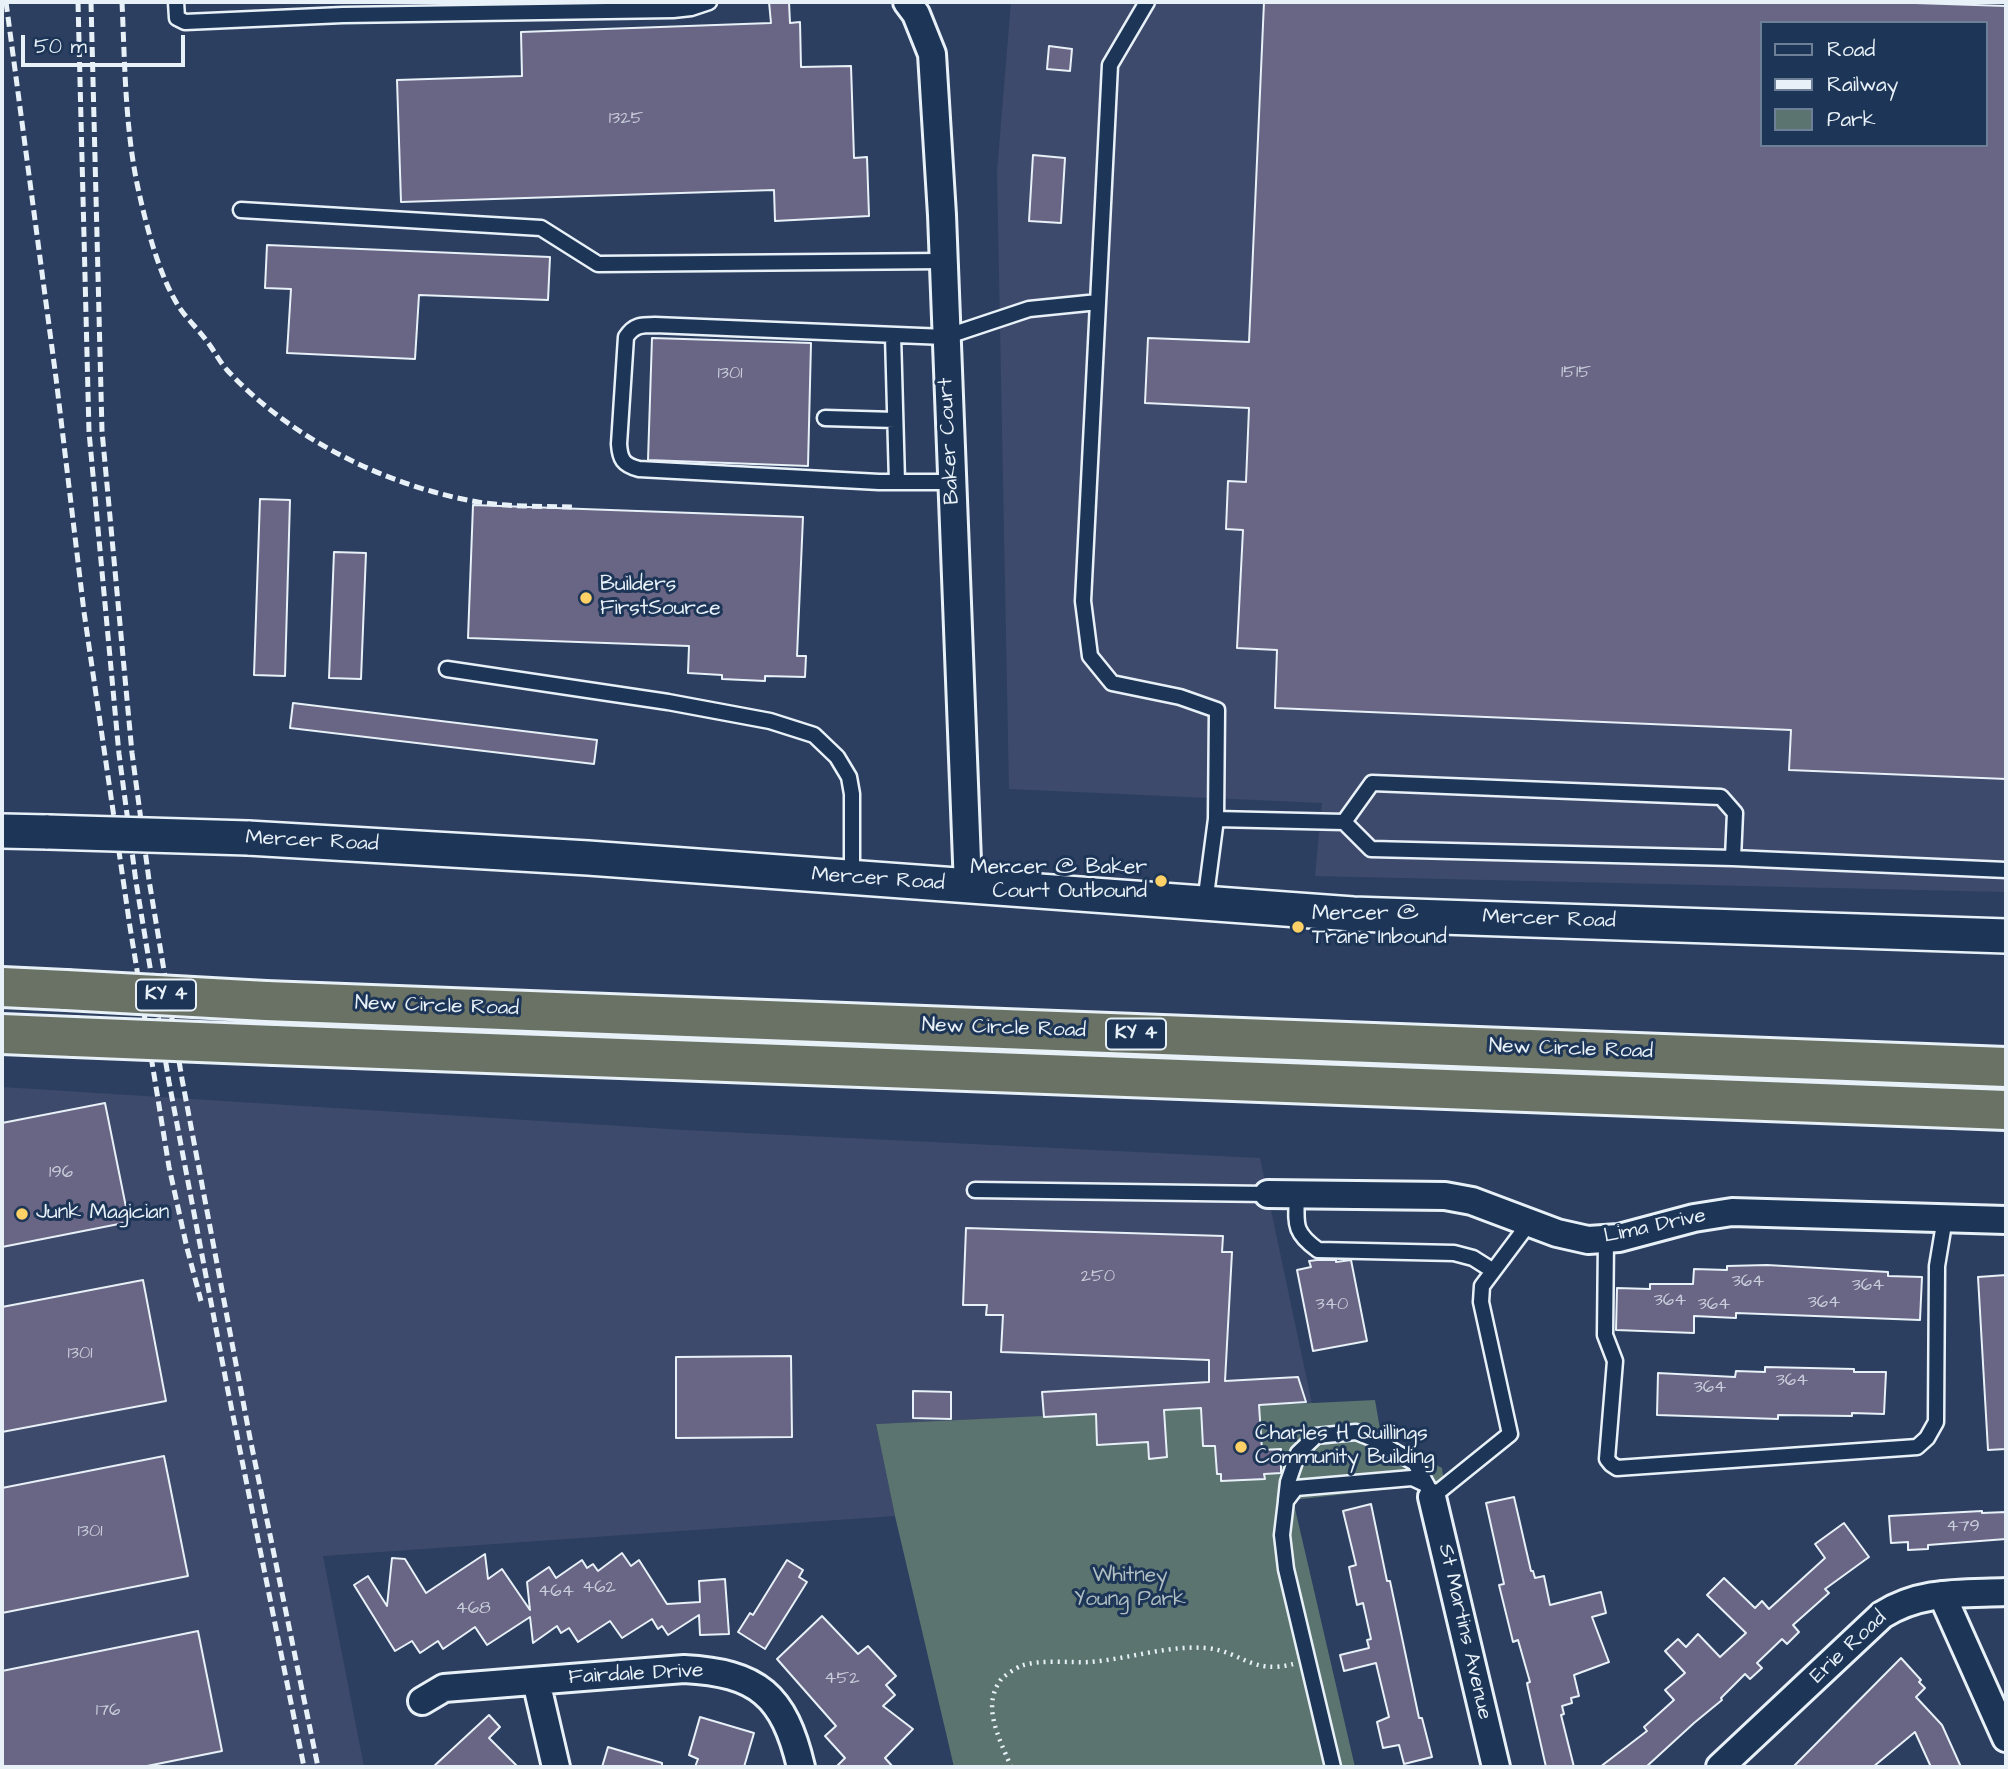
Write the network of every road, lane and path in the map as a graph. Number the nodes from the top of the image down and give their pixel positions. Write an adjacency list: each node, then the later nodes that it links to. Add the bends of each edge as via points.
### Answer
1 (176, 2): 2 (lane, via 177,18 185,22 673,10)
2 (709, 2)
3 (907, 2): 6 (street, Baker Court, via 932,54)
4 (1147, 2): 7 (lane, via 1110,65)
5 (241, 210): 6 (lane, via 541,228 598,264)
6 (943, 261): 9 (street, Baker Court)
7 (1098, 302): 9 (lane, via 1029,309); 15 (lane, via 1083,601 1090,656 1112,683 1217,710)
8 (893, 335): 9 (lane); 11 (lane); 12 (lane, via 640,325 625,337 619,444 620,458 639,469)
9 (945, 337): 13 (street, Baker Court)
10 (825, 418): 11 (lane)
11 (895, 420): 12 (lane)
12 (897, 482): 13 (lane)
13 (952, 482): 21 (street, Baker Court)
14 (447, 669): 20 (lane, via 770,720 814,735 838,757 849,777)
15 (1216, 819): 16 (lane); 22 (lane)
16 (1344, 822): 18 (lane, via 1371,849); 18 (lane, via 1372,783 1721,797 1735,813)
17 (2, 831): 20 (street, Mercer Road, bridge, via 248,838)
18 (1733, 858): 19 (lane)
19 (2006, 870)
20 (852, 878): 21 (street, Mercer Road)
21 (968, 887): 22 (street, Mercer Road)
22 (1205, 903): 23 (street, Mercer Road, via 1353,914)
23 (2006, 936)
24 (2, 988): 26 (highway, New Circle Road / KY 4, bridge)
25 (2, 1034): 27 (highway, New Circle Road / KY 4, bridge)
26 (2006, 1067)
27 (2006, 1110)
28 (975, 1190): 29 (lane)
29 (1268, 1194): 30 (street, Lima Drive)
30 (1297, 1195): 33 (street, Lima Drive, via 1444,1196); 35 (lane, via 1301,1238 1318,1250 1454,1253)
31 (1945, 1218): 32 (street, Lima Drive); 34 (street, Lima Drive, via 1732,1212); 34 (lane, via 1937,1266 1936,1422 1917,1447 1617,1468 1607,1458 1615,1361 1605,1335)
32 (2006, 1220)
33 (1530, 1222): 34 (street, Lima Drive, via 1588,1240); 35 (lane)
34 (1606, 1238)
35 (1492, 1270): 36 (lane, via 1482,1286 1481,1301 1510,1434)
36 (1429, 1491): 37 (lane, via 1412,1478 1296,1488); 37 (lane, via 1415,1463 1356,1432 1316,1436 1298,1453); 48 (street, St Martins Avenue)
37 (1286, 1501): 40 (lane, via 1282,1535 1286,1569)
38 (2006, 1592): 39 (street, Erie Road)
39 (1942, 1595): 43 (street); 49 (street, Erie Road, via 1900,1603 1882,1615)
40 (1308, 1660): 46 (path, via 1260,1667 1210,1648 1177,1647 1101,1661 1022,1665 1000,1681 992,1702 992,1721); 47 (lane)
41 (536, 1681): 42 (street, Fairdale Drive, via 444,1688); 44 (street); 45 (street, Fairdale Drive, via 684,1669 740,1677 775,1703 786,1720)
42 (422, 1701)
43 (2006, 1738)
44 (556, 1767)
45 (801, 1767)
46 (1010, 1767)
47 (1333, 1767)
48 (1496, 1767)
49 (1720, 1767)

